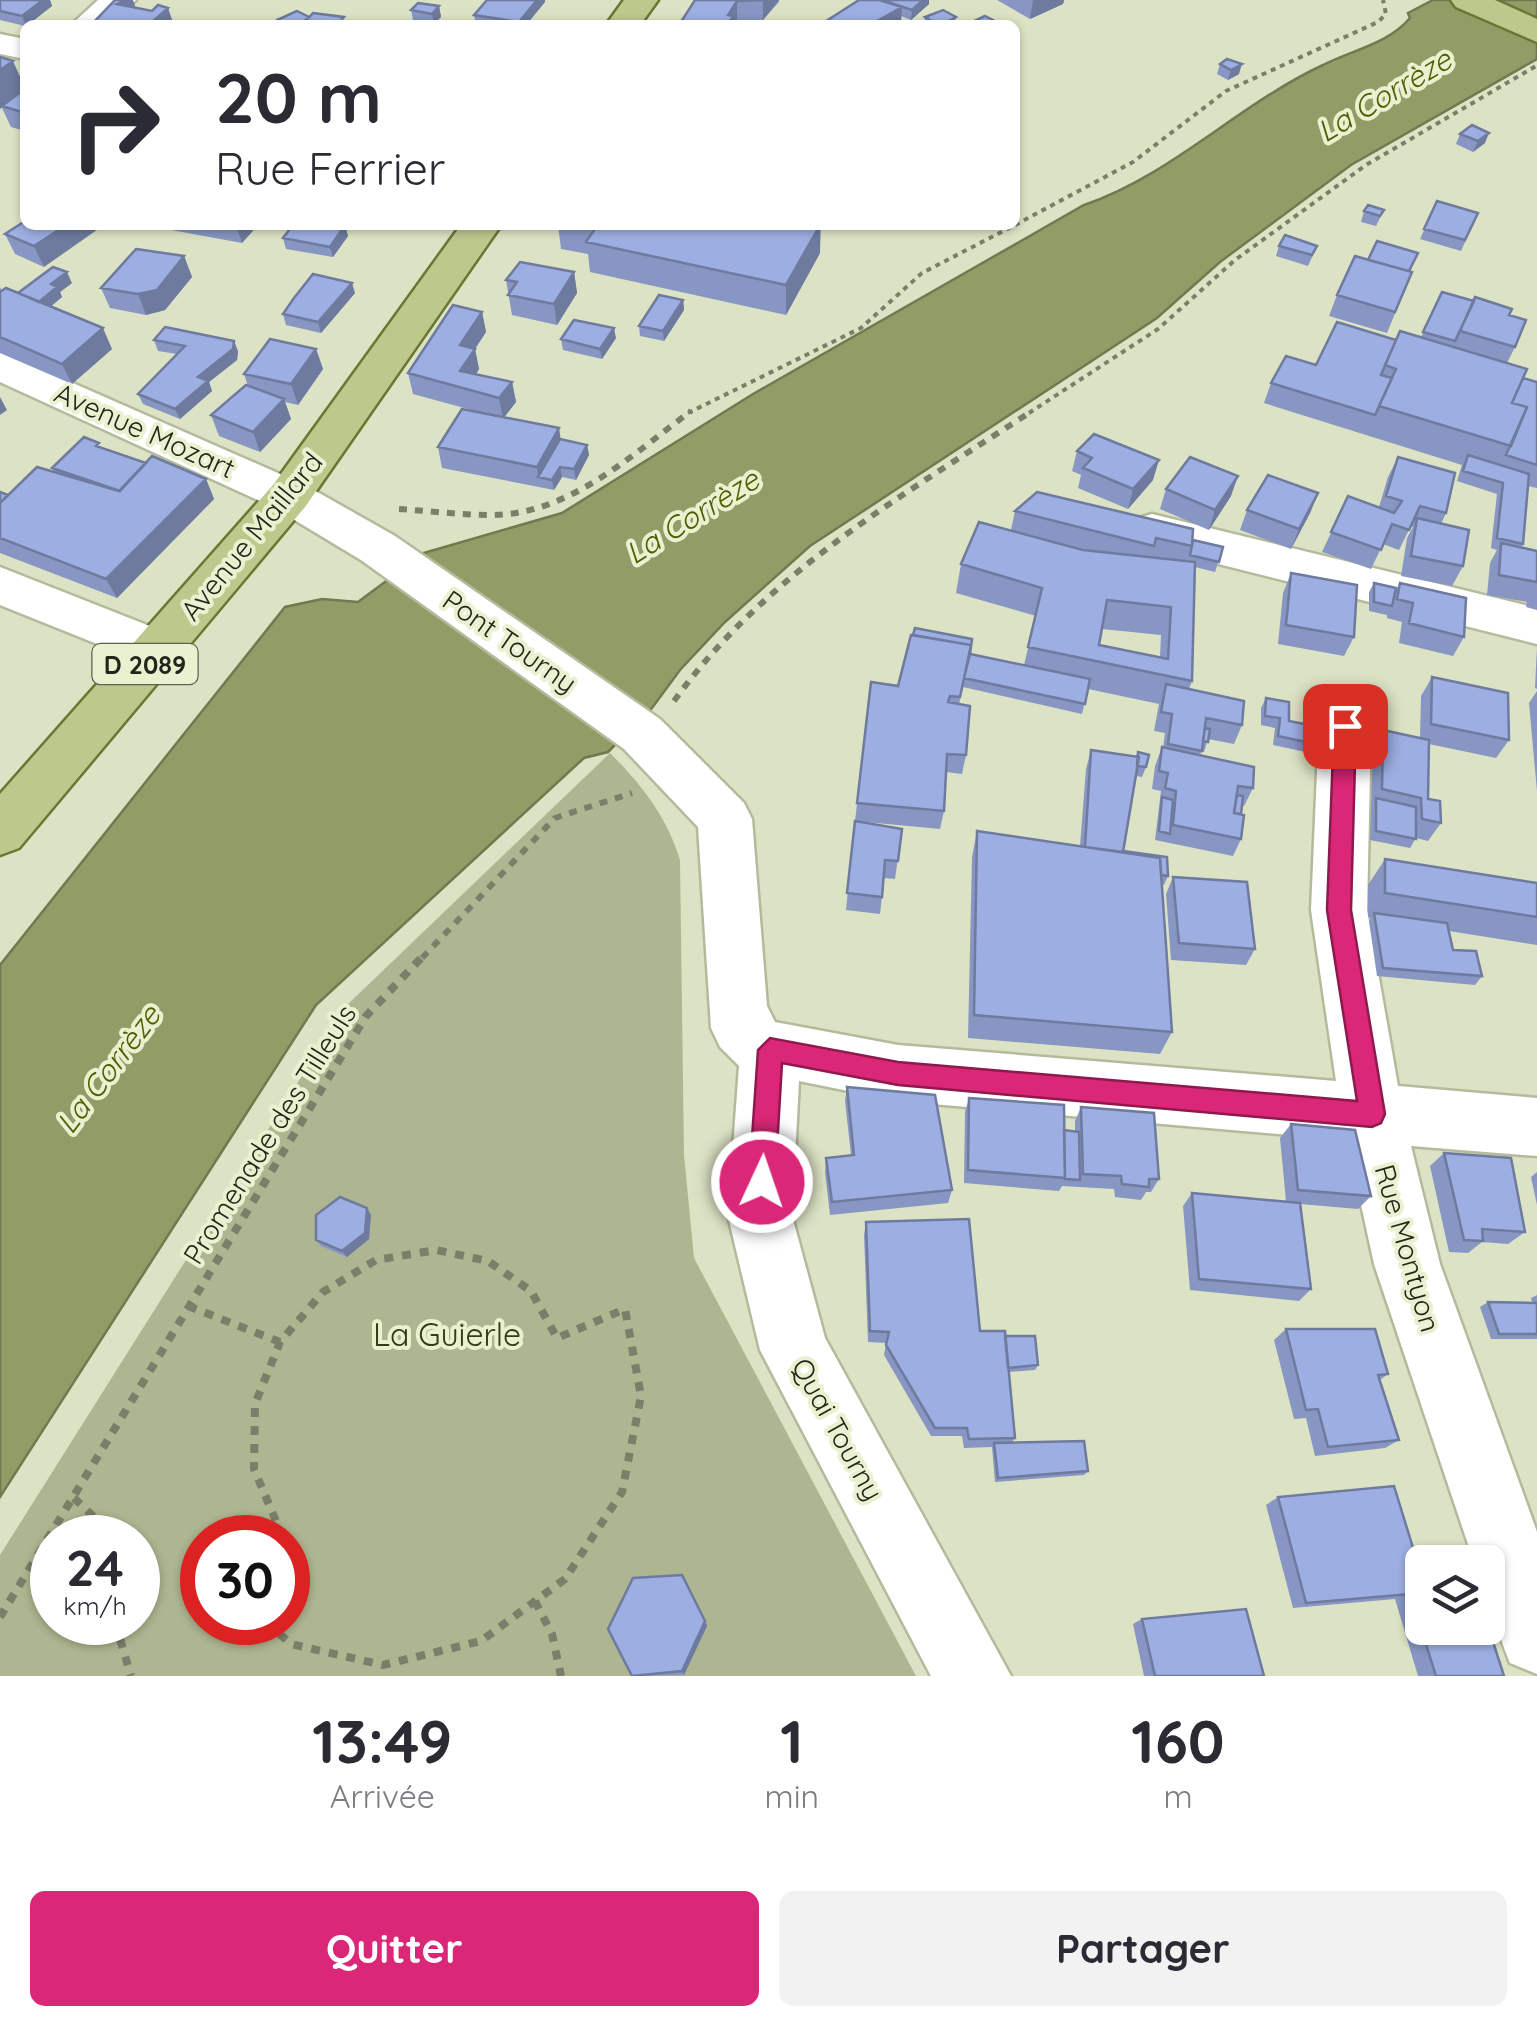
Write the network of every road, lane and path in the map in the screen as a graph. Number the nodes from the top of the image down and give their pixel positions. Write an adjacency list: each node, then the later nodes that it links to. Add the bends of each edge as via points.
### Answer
1 (119, 0): 4 (street)
2 (1383, 0): 7 (path, via 1386,14 1378,22 1226,91 1133,162)
3 (1468, 0): 5 (main road)
4 (94, 20)
5 (1537, 32)
6 (1537, 65): 17 (path, via 1366,165 1235,260 1158,330 822,548 712,648)
7 (1020, 222)
8 (478, 230): 11 (main road, Avenue Maillard / D 2089)
9 (1005, 230): 13 (path, via 922,273 861,328 695,408 565,498 497,515)
10 (0, 365): 11 (street, Avenue Mozart)
11 (290, 496): 13 (street); 16 (main road, Avenue Maillard / D 2089)
12 (1102, 518): 15 (street)
13 (384, 529): 17 (street, Pont Tourny)
14 (0, 585): 16 (street)
15 (1537, 626)
16 (157, 650): 20 (main road, Avenue Maillard / D 2089)
17 (658, 718): 21 (street, via 725,819 741,1028)
18 (1345, 726): 22 (street, Rue Montyon, via 1339,910)
19 (642, 788): 24 (path, Promenade des Tilleuls, via 554,818 366,1016)
20 (0, 832)
21 (770, 1050): 22 (street, via 898,1074); 36 (street, Quai Tourny, via 760,1216 794,1350)
22 (1372, 1114): 23 (street); 31 (street, Rue Montyon, via 1407,1264)
23 (1537, 1127)
24 (188, 1306): 25 (path); 26 (path, Promenade des Tilleuls)
25 (280, 1342): 28 (path, via 255,1404 254,1469); 29 (path, via 323,1292 376,1260 436,1250 488,1261 531,1291 557,1338 625,1309 641,1396 622,1492 566,1579)
26 (74, 1498): 27 (path); 30 (path, Promenade des Tilleuls)
27 (91, 1515)
28 (273, 1515)
29 (536, 1601): 33 (path, via 481,1641 383,1665); 35 (path)
30 (0, 1617)
31 (1537, 1636)
32 (121, 1645): 34 (path)
33 (294, 1645)
34 (130, 1676)
35 (561, 1676)
36 (973, 1676)

